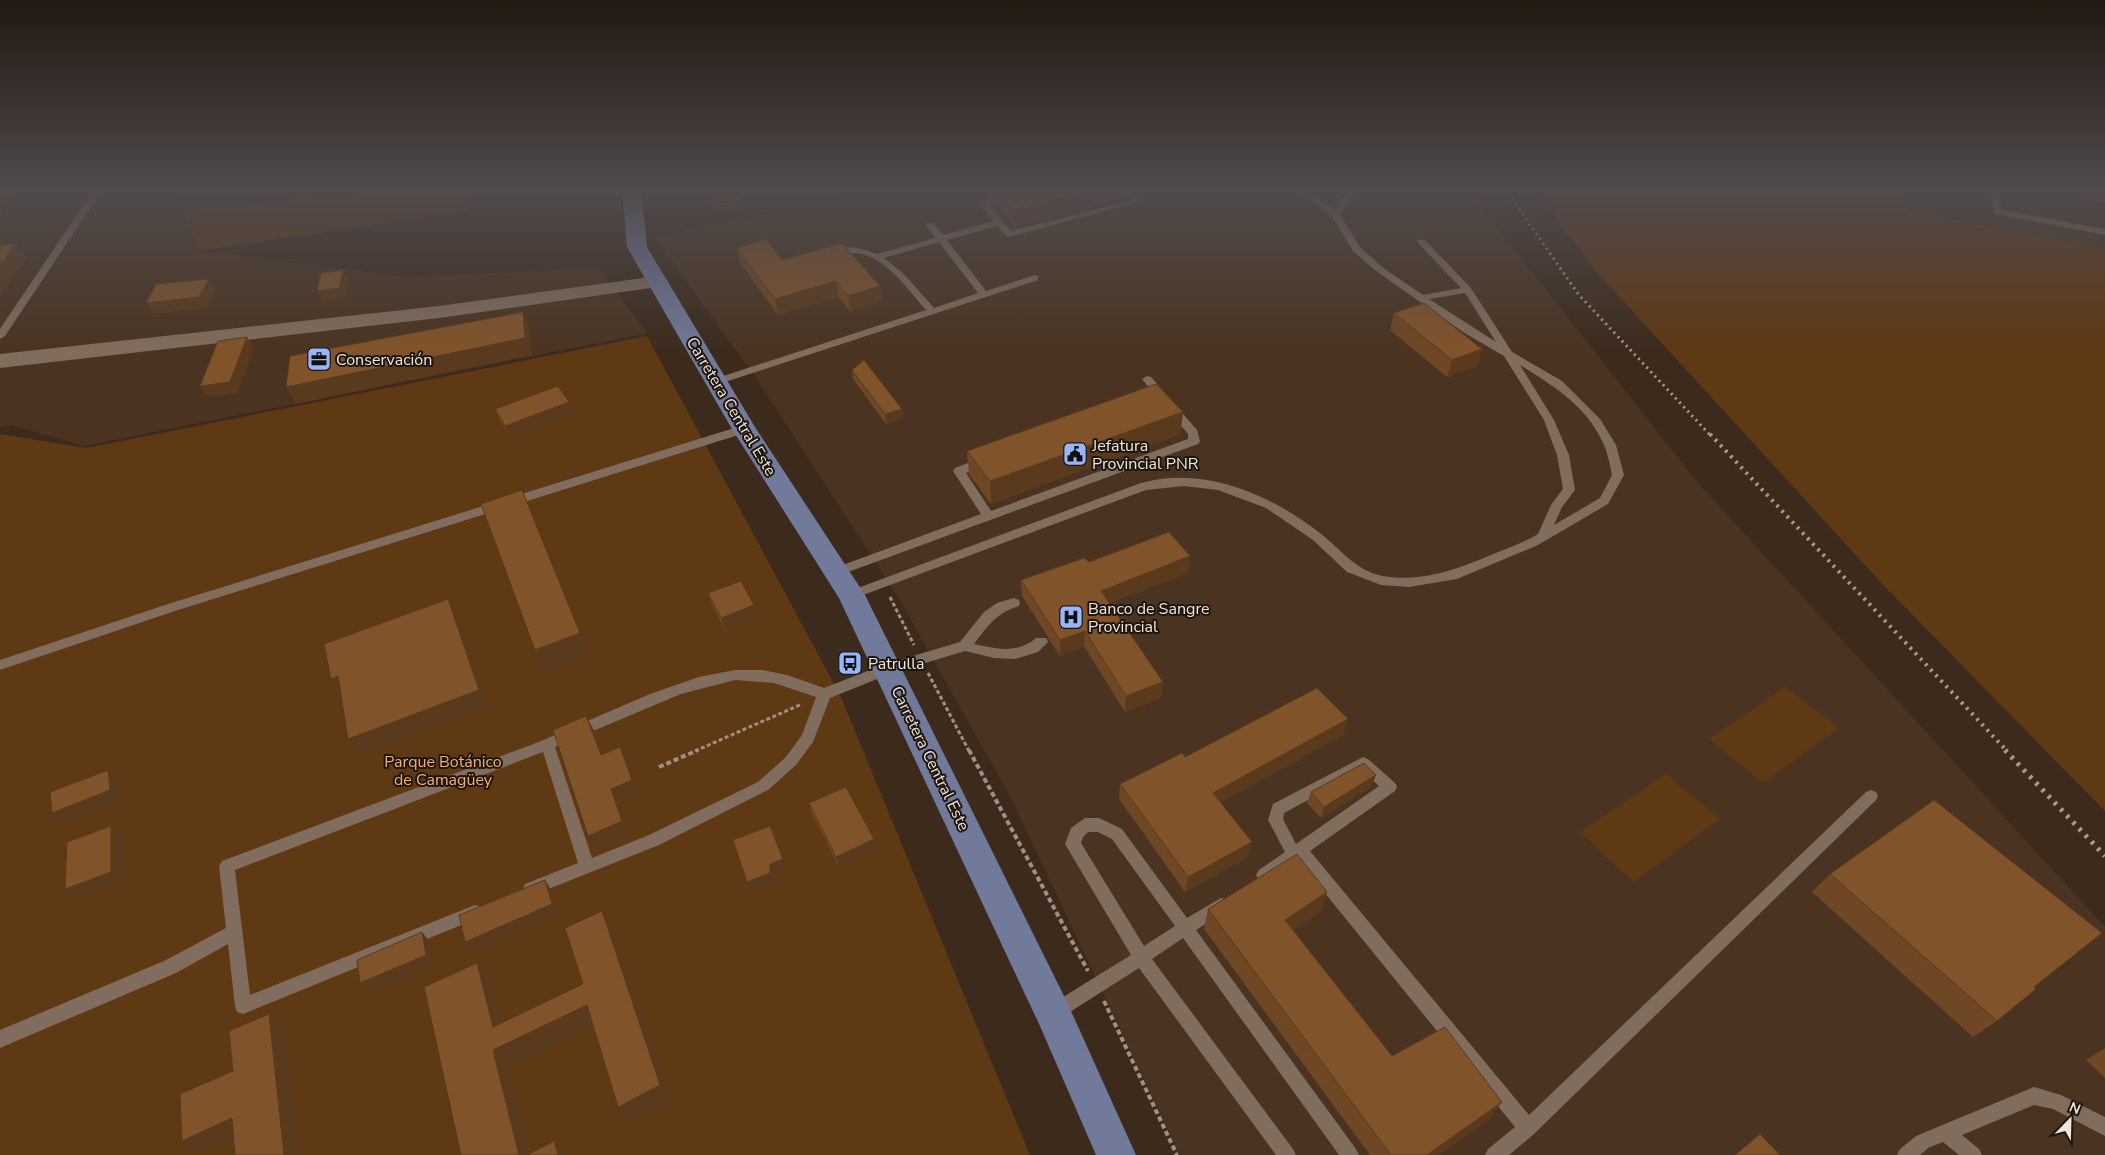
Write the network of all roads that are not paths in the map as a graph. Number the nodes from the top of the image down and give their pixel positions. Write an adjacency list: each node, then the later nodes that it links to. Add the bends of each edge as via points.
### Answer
1 (63, 243): 15 (lane)
2 (637, 243): 10 (main road, Carretera Central Este)
3 (927, 243): 8 (lane)
4 (944, 243): 12 (lane)
5 (1352, 243): 13 (lane, via 1379,269)
6 (1422, 243): 11 (lane)
7 (820, 254): 8 (lane, via 846,248)
8 (880, 256): 14 (lane)
9 (1035, 278): 12 (lane)
10 (658, 282): 17 (street, via 420,314); 19 (main road, Carretera Central Este)
11 (1468, 290): 13 (lane); 16 (lane)
12 (984, 294): 14 (lane)
13 (1420, 298): 16 (lane)
14 (932, 311): 19 (lane)
15 (0, 336)
16 (1510, 355): 23 (lane, via 1549,420 1563,455 1569,490 1556,505); 23 (lane, via 1558,383 1579,402 1596,421 1610,445 1618,475 1604,501)
17 (0, 361)
18 (1147, 380): 22 (lane, via 1155,396 1193,433 1194,441)
19 (718, 381): 20 (main road, Carretera Central Este)
20 (744, 429): 24 (main road, Carretera Central Este); 28 (lane, via 173,607)
21 (995, 457): 22 (lane, via 959,471)
22 (989, 517): 24 (lane)
23 (1543, 536): 24 (lane, via 1453,576 1409,582 1381,580 1351,569 1316,537 1270,505 1219,486 1184,482 1145,486 882,583)
24 (843, 584): 29 (main road, Carretera Central Este)
25 (1014, 603): 27 (lane, via 989,615)
26 (1041, 642): 27 (lane, via 1034,650 1015,654 986,652)
27 (965, 646): 29 (lane)
28 (0, 666)
29 (888, 669): 30 (lane); 42 (main road, Carretera Central Este)
30 (824, 694): 31 (lane, via 792,680 767,675 723,676 676,691); 34 (lane, via 808,738 791,761 763,786 654,840)
31 (547, 744): 34 (lane); 40 (lane, via 227,866)
32 (1870, 796): 45 (lane)
33 (1297, 852): 33 (lane, via 1390,788 1363,763 1278,809 1275,820); 35 (lane); 45 (lane)
34 (587, 866): 36 (lane)
35 (1248, 886)
36 (515, 896)
37 (1232, 897): 39 (lane)
38 (488, 907): 40 (lane, via 243,1006)
39 (1186, 929): 41 (lane); 41 (lane, via 1117,834 1099,825 1085,825 1076,833 1073,844); 49 (lane)
40 (234, 933): 43 (lane, via 170,967)
41 (1142, 957): 42 (lane); 48 (lane)
42 (1053, 1013): 47 (main road, Carretera Central Este)
43 (0, 1039)
44 (2105, 1126): 46 (lane, via 2055,1101 2034,1096)
45 (1528, 1128): 50 (lane)
46 (1946, 1133): 51 (lane, via 1922,1142); 52 (lane)
47 (1116, 1155)
48 (1287, 1155)
49 (1350, 1155)
50 (1494, 1155)
51 (1906, 1155)
52 (1973, 1155)

